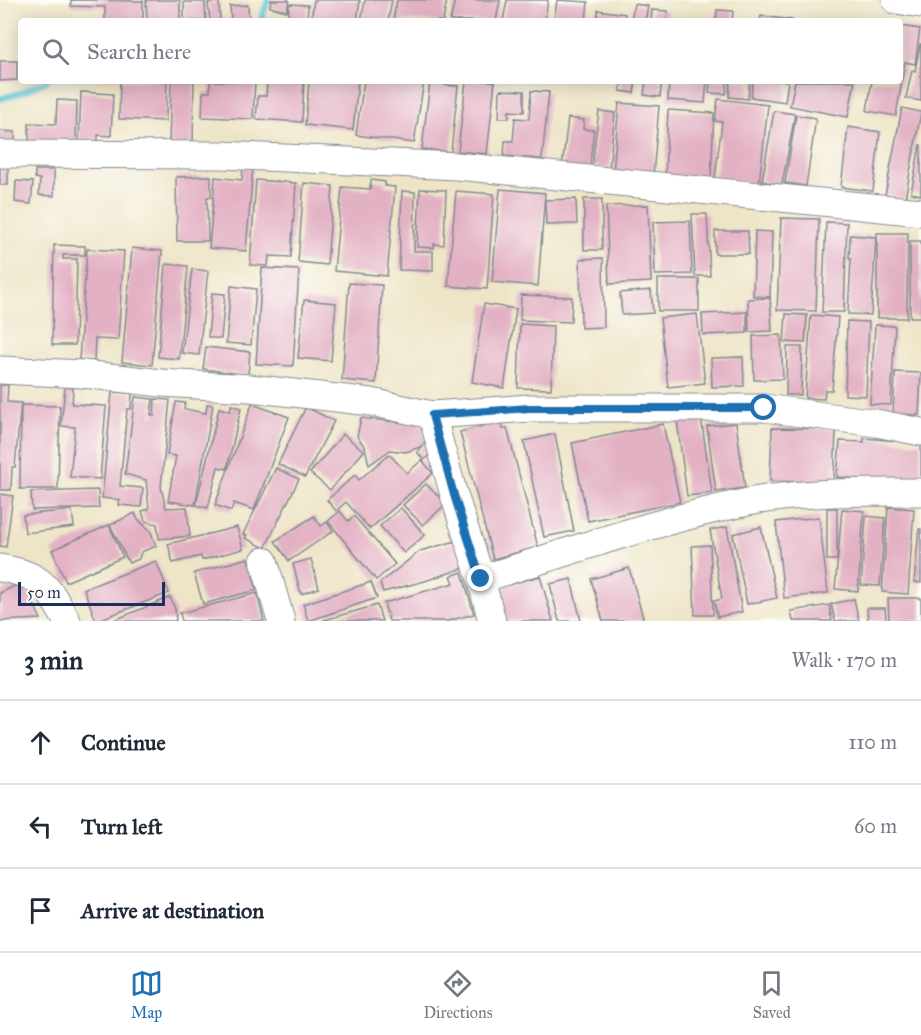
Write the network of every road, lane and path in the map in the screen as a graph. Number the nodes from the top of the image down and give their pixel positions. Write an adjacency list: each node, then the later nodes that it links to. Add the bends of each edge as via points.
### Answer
1 (896, 0): 2 (street)
2 (921, 4)
3 (0, 154): 4 (street, via 221,155 457,166)
4 (921, 212)
5 (0, 370): 6 (street, via 250,388 371,402)
6 (432, 415): 7 (street, via 530,408 764,408); 11 (street)
7 (921, 432)
8 (921, 492): 11 (street, via 838,492 750,502)
9 (264, 561): 13 (street)
10 (0, 568): 12 (street, via 39,580 55,598)
11 (481, 579): 14 (street)
12 (67, 621)
13 (281, 621)
14 (492, 621)

